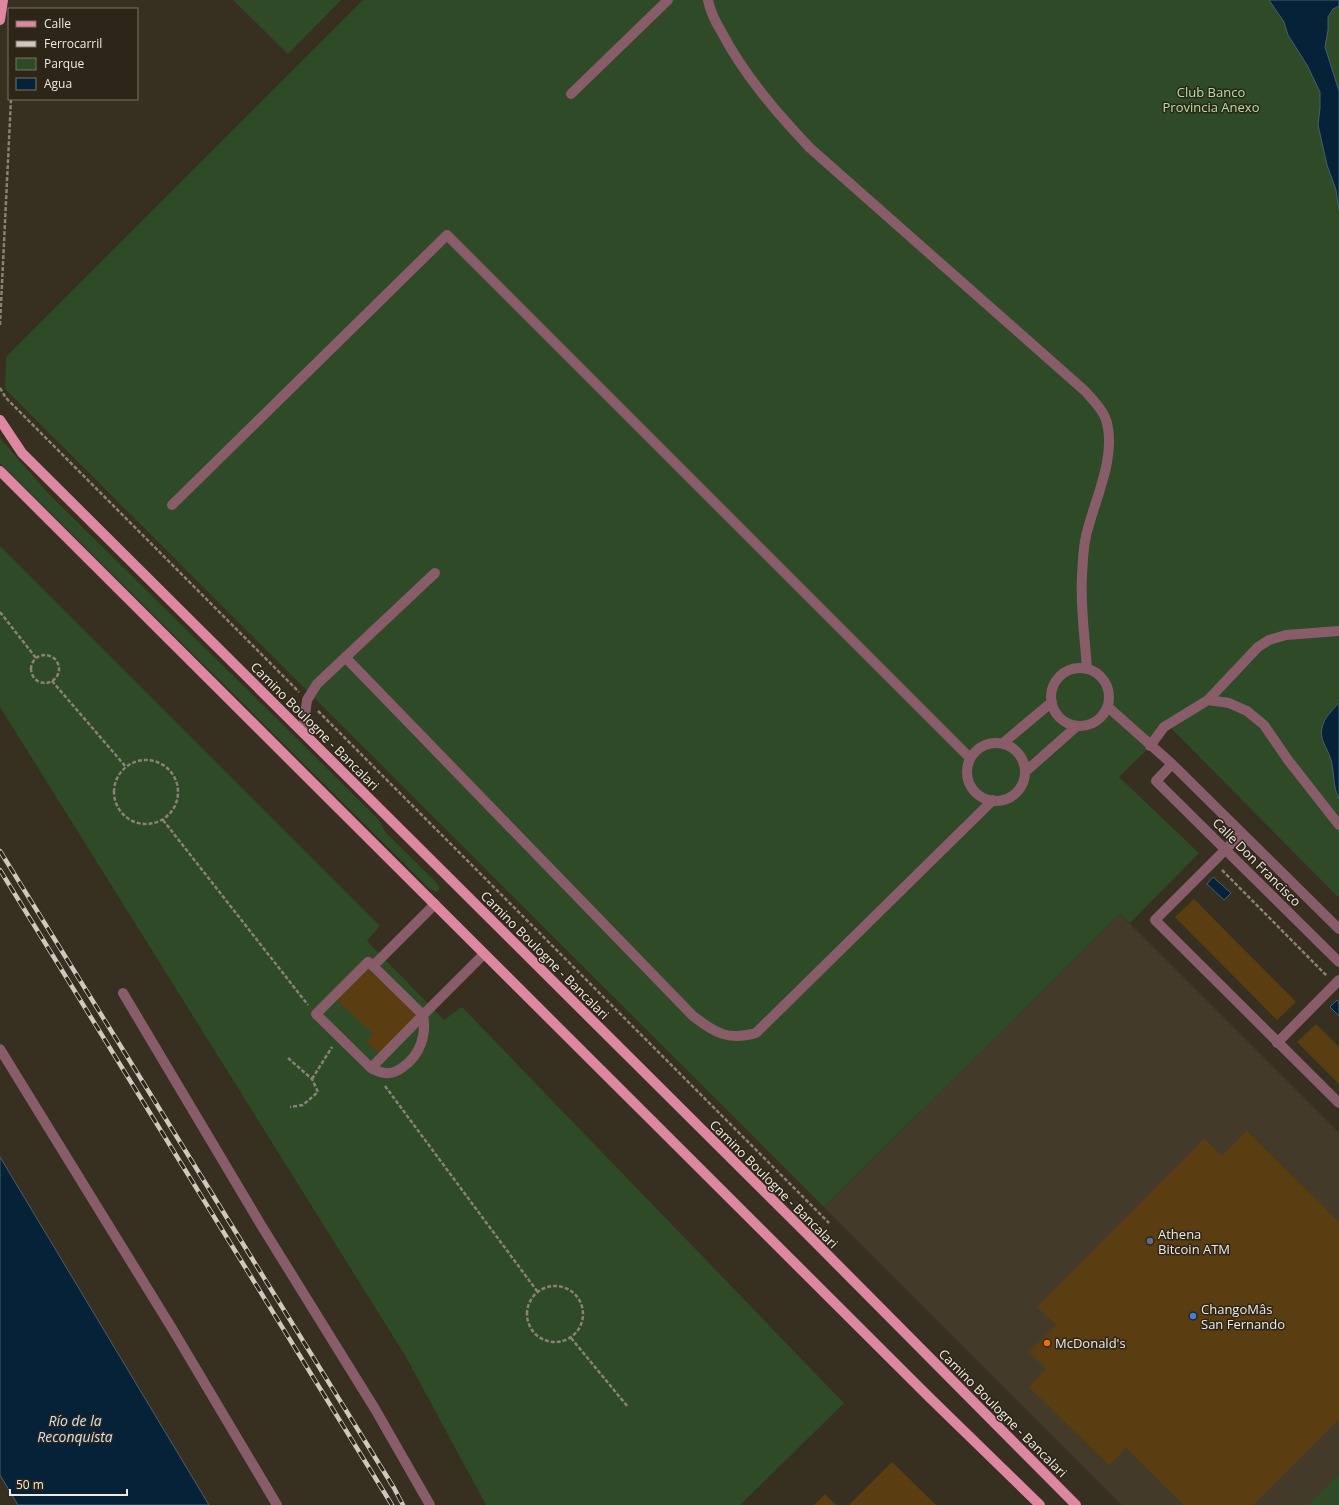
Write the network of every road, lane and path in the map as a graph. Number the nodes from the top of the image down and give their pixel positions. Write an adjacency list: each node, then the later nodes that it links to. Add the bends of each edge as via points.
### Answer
1 (2, 0): 4 (main road)
2 (668, 0): 5 (street)
3 (708, 0): 17 (street, via 731,51 743,69 770,104 810,148 1085,391 1099,407 1107,422 1110,436 1105,469 1086,537 1082,575)
4 (0, 20)
5 (571, 94)
6 (11, 100): 7 (path)
7 (0, 325)
8 (0, 388): 19 (path, via 6,398)
9 (0, 420): 24 (main road, Camino Boulogne - Bancalari, via 22,453)
10 (0, 471): 37 (main road)
11 (172, 505): 27 (street, via 447,235)
12 (435, 573): 15 (street)
13 (0, 612): 16 (path)
14 (1339, 631): 20 (street, via 1286,635 1269,640 1258,647)
15 (344, 657): 19 (street, via 317,684); 31 (street, via 693,1016 709,1029 724,1035 737,1037 756,1033)
16 (36, 658): 18 (path, via 31,669 34,678 42,683); 18 (path, via 46,655 57,662 58,675)
17 (1087, 669): 21 (street, via 1077,668 1060,676 1052,693); 22 (street, via 1103,679 1108,688)
18 (52, 681): 29 (path)
19 (307, 700): 24 (street); 54 (path)
20 (1208, 700): 26 (street, via 1164,727); 33 (street, via 1229,703 1247,711 1264,724 1288,760)
21 (1052, 702): 23 (street, via 1060,718 1068,724); 25 (street)
22 (1108, 707): 23 (street, via 1096,722); 26 (street, Calle Don Francisco)
23 (1077, 726): 30 (street)
24 (303, 732): 61 (main road, Camino Boulogne - Bancalari)
25 (1003, 743): 27 (street, via 984,745); 30 (street, via 1019,754 1024,762)
26 (1150, 746): 28 (street, Calle Don Francisco)
27 (970, 758): 31 (street, via 970,785 976,793)
28 (1172, 764): 34 (street, Calle Don Francisco); 35 (street, Calle Don Francisco, via 1156,781)
29 (126, 767): 32 (path, via 114,785 114,796 123,815 142,824 153,824); 32 (path, via 136,762 156,761 166,766 173,774 177,783 177,804)
30 (1025, 772): 31 (street, via 1024,781 1012,796)
31 (993, 800)
32 (163, 820): 44 (path)
33 (1339, 825)
34 (1242, 833): 35 (street); 38 (street, Calle Don Francisco)
35 (1225, 850): 36 (street); 40 (street, Calle Don Francisco)
36 (1213, 862): 42 (path); 47 (street, via 1155,920)
37 (435, 904): 39 (main road); 41 (street)
38 (1339, 929)
39 (484, 954): 45 (street); 60 (main road, via 914,1383)
40 (1339, 962)
41 (373, 966): 44 (street, via 368,962); 45 (street)
42 (1337, 982): 47 (street)
43 (123, 993): 59 (street, via 249,1205 375,1408)
44 (316, 1014): 46 (street)
45 (423, 1015): 50 (street); 50 (street, via 424,1034 419,1050 411,1062 390,1073)
46 (339, 1036): 50 (street); 51 (path)
47 (1277, 1043): 52 (street)
48 (0, 1049): 58 (street)
49 (288, 1058): 51 (path)
50 (372, 1068): 55 (path)
51 (312, 1079): 53 (path, via 318,1092 303,1105)
52 (1339, 1103)
53 (290, 1108)
54 (829, 1223)
55 (538, 1292): 56 (path, via 531,1298 527,1308 527,1317 535,1334 543,1340 553,1342); 56 (path, via 546,1287 564,1286 578,1297 583,1305 584,1314 578,1332)
56 (571, 1338): 57 (path)
57 (628, 1407)
58 (277, 1505)
59 (430, 1505)
60 (1040, 1505)
61 (1076, 1505)

